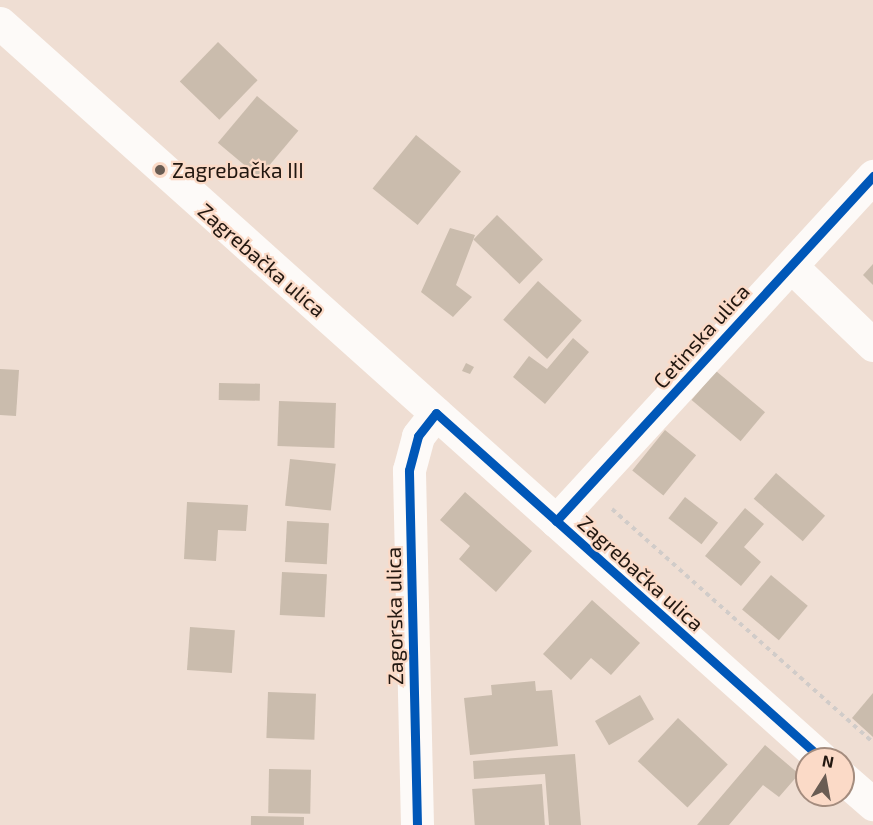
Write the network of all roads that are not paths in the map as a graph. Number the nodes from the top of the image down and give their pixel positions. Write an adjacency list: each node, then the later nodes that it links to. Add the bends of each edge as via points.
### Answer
1 (0, 23): 5 (main road, Zagrebačka ulica)
2 (873, 176): 3 (main road, Cetinska ulica)
3 (790, 266): 4 (main road); 6 (main road, Cetinska ulica)
4 (873, 345)
5 (436, 413): 6 (main road, Zagrebačka ulica); 10 (main road, Zagorska ulica, via 418,436 409,470)
6 (556, 521): 7 (main road, Zagrebačka ulica)
7 (809, 747)
8 (855, 788): 9 (main road)
9 (873, 804)
10 (417, 825)

